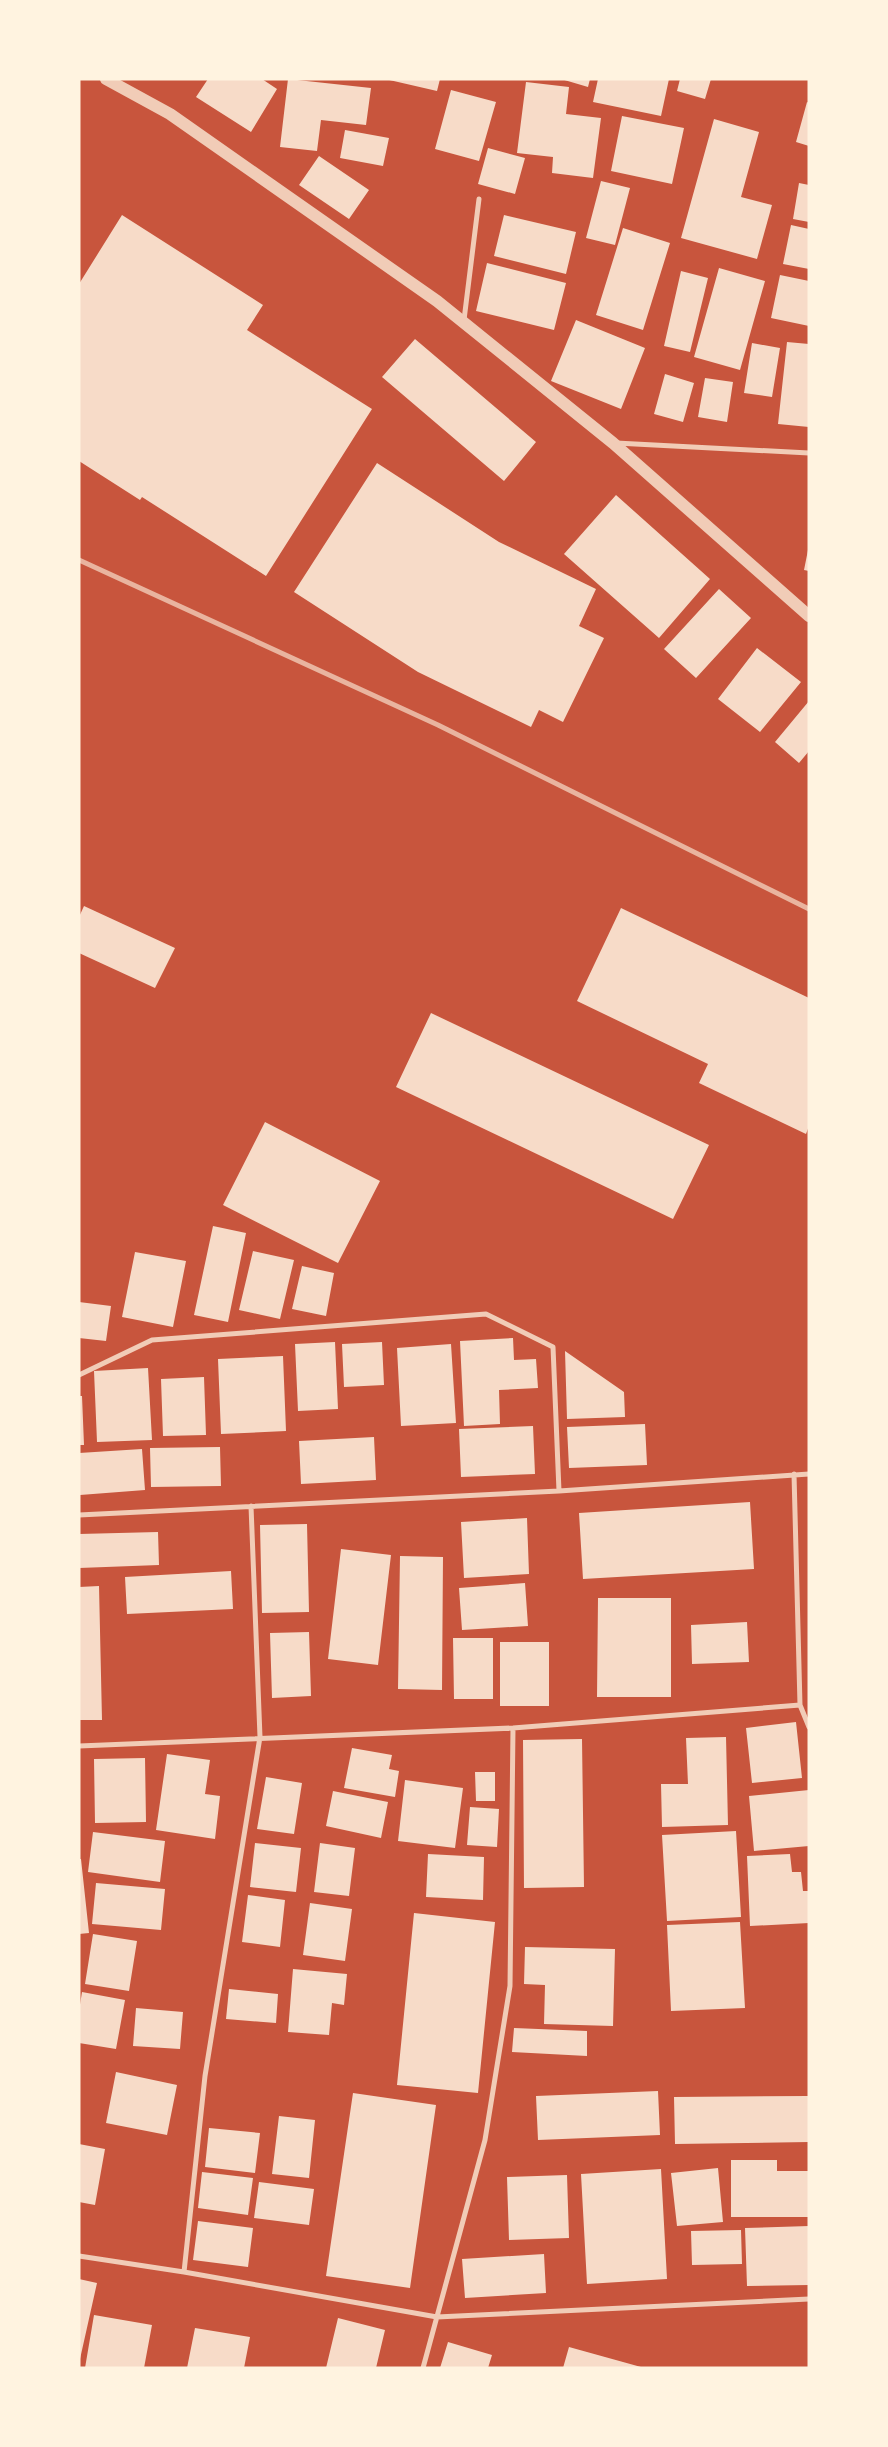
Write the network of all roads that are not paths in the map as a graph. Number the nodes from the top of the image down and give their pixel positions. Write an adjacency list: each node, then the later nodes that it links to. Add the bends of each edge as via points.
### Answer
1 (106, 79): 3 (street, via 170,114)
2 (479, 199): 3 (lane)
3 (464, 323): 4 (street)
4 (613, 443): 5 (lane); 6 (street)
5 (809, 453)
6 (809, 616)
7 (79, 1375): 10 (lane, via 152,1339 486,1314 553,1347)
8 (794, 1474): 9 (lane); 10 (lane); 13 (lane)
9 (809, 1474)
10 (559, 1491): 11 (lane)
11 (251, 1506): 12 (lane); 16 (lane)
12 (79, 1515)
13 (800, 1705): 14 (lane); 15 (lane)
14 (809, 1727)
15 (513, 1728): 16 (lane); 21 (lane, via 510,1986 485,2140)
16 (260, 1737): 17 (lane); 19 (lane, via 205,2076)
17 (79, 1746)
18 (79, 2256): 19 (lane)
19 (184, 2272): 21 (lane)
20 (809, 2299): 21 (lane)
21 (437, 2317): 22 (lane)
22 (423, 2368)

